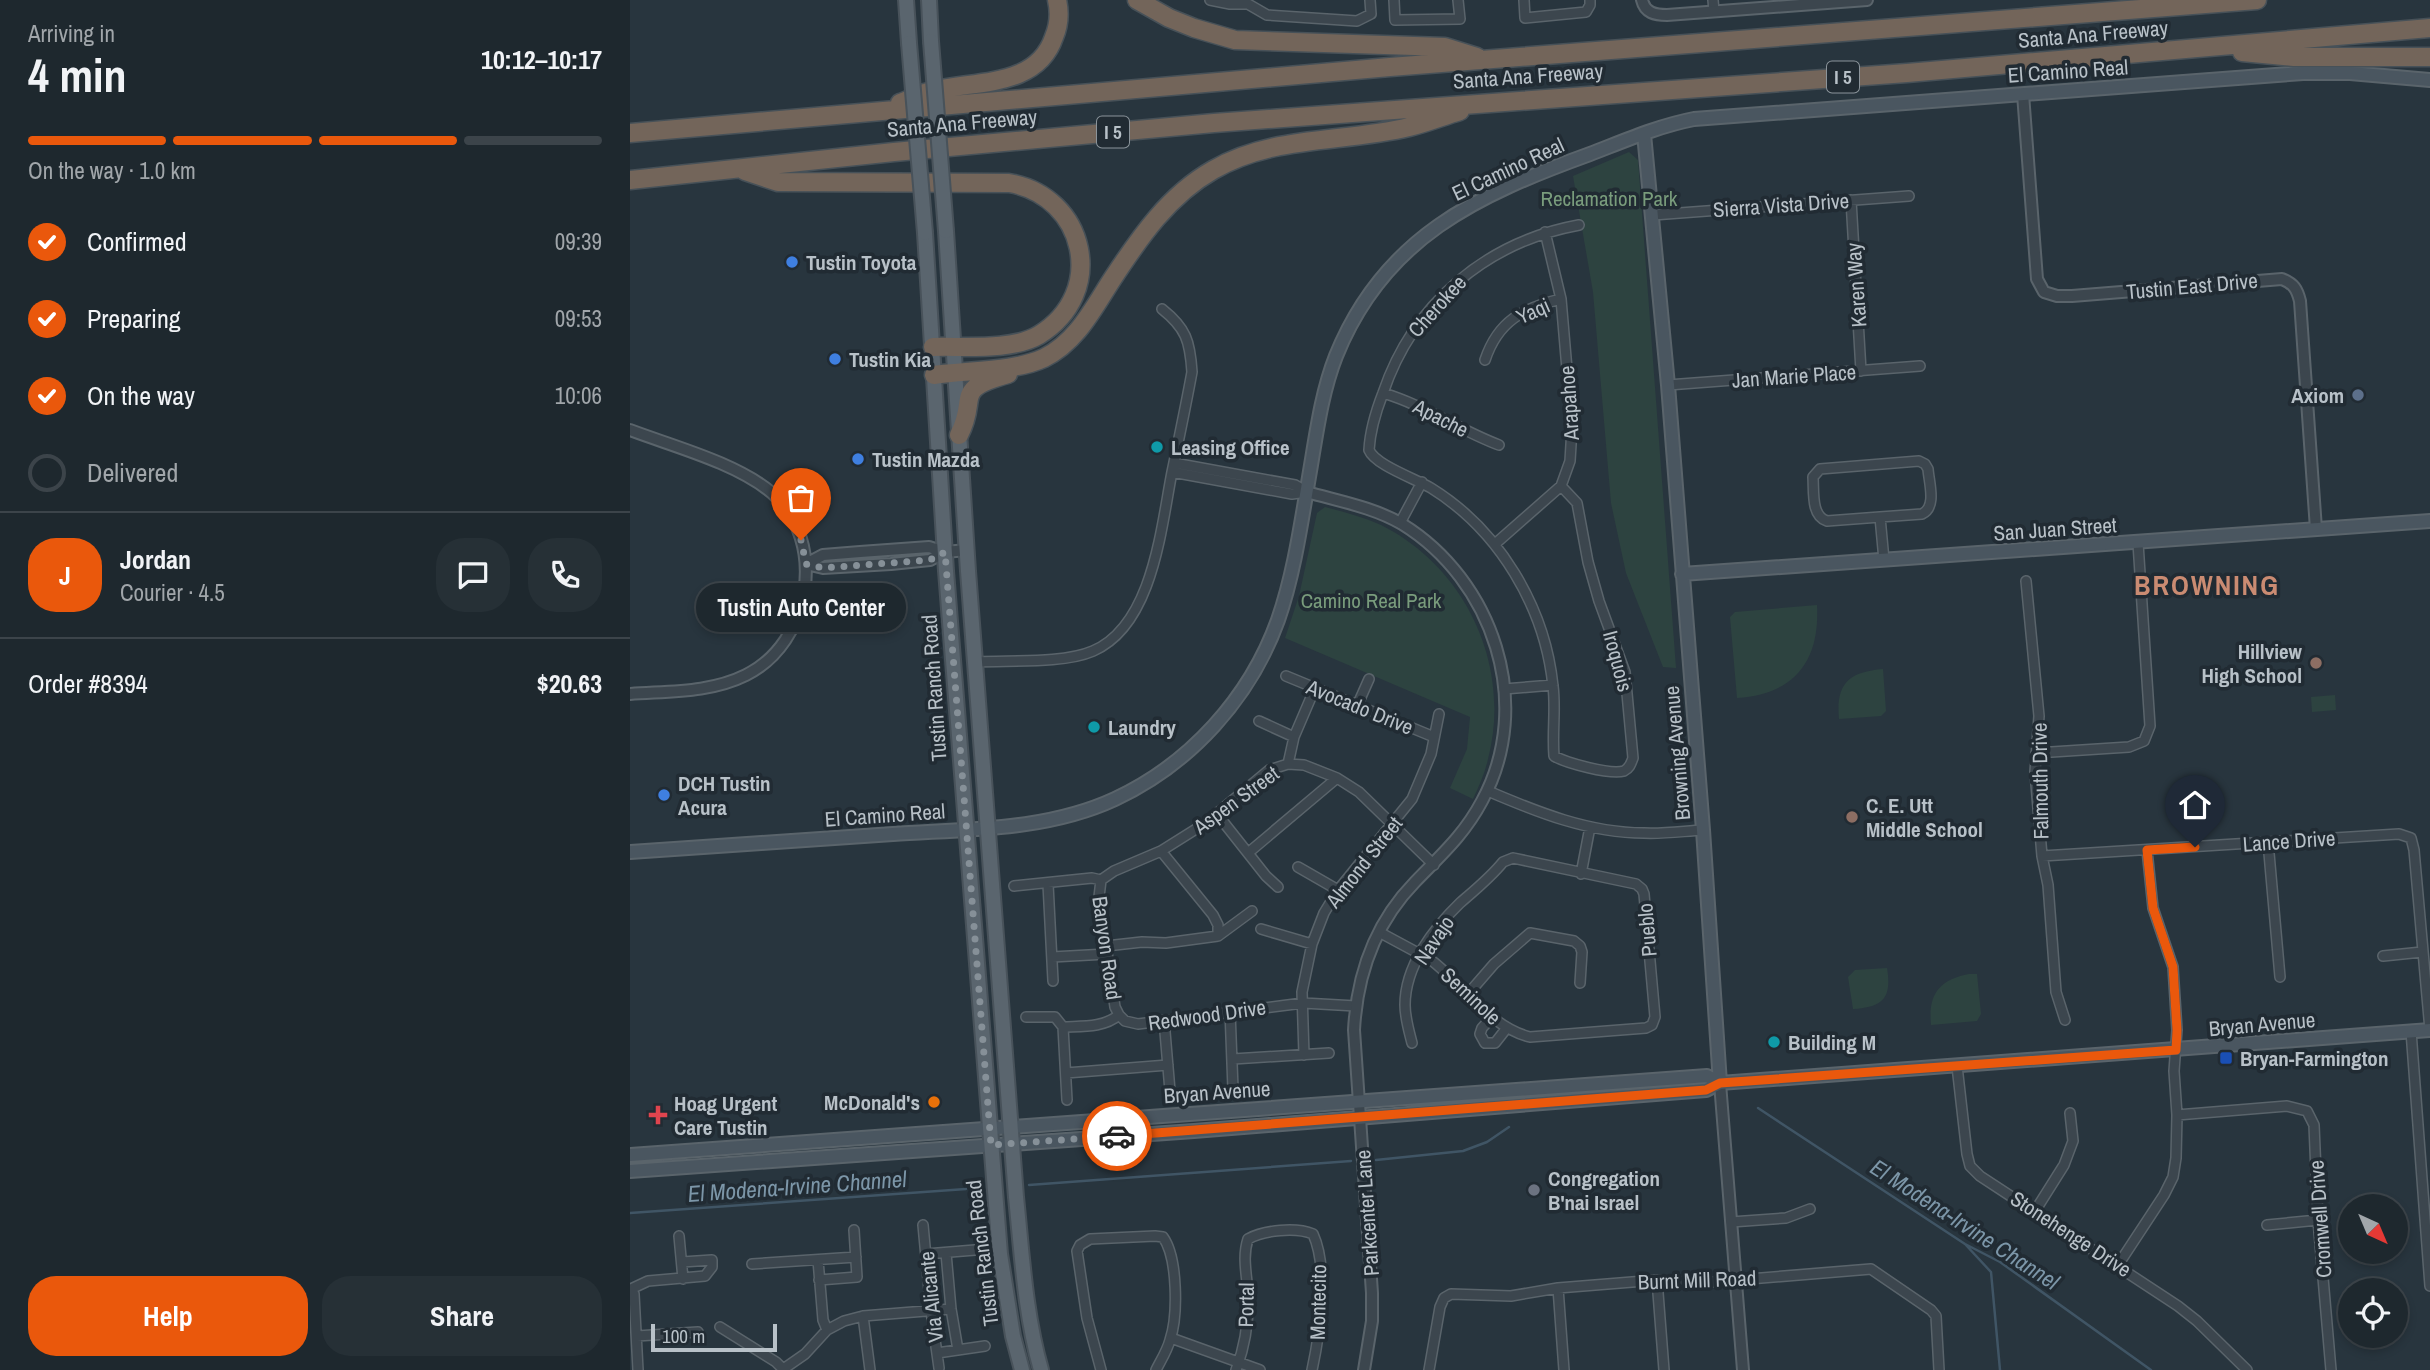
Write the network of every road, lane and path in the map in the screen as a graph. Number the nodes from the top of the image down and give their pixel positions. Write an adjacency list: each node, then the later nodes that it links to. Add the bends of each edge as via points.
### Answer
1 (906, 0): 37 (main road, Tustin Ranch Road, bridge)
2 (929, 0): 36 (main road, Tustin Ranch Road, bridge)
3 (1057, 0): 24 (highway, via 1053,42 1015,76 927,92)
4 (1137, 0): 20 (highway, via 1194,29 1235,40 1445,47)
5 (1210, 0): 15 (street)
6 (1370, 0): 15 (street, via 1371,14 1357,21 1267,15)
7 (1394, 0): 8 (street, via 1395,20 1460,19)
8 (1458, 0)
9 (1524, 0): 10 (street, via 1525,18 1587,12)
10 (1590, 0)
11 (1642, 0): 16 (street, via 1654,15)
12 (1867, 0): 16 (street)
13 (2257, 0): 14 (highway, Santa Ana Freeway / I 5)
14 (2221, 1): 20 (highway, Santa Ana Freeway / I 5)
15 (1250, 2)
16 (1713, 6)
17 (2430, 28): 18 (highway, Santa Ana Freeway / I 5)
18 (2196, 48): 19 (highway, via 2294,57); 23 (highway, Santa Ana Freeway / I 5)
19 (2430, 57)
20 (1486, 60): 24 (highway, Santa Ana Freeway / I 5)
21 (2430, 79): 22 (main road, El Camino Real, via 2303,74)
22 (2023, 94): 26 (main road, El Camino Real, via 1694,119); 56 (street, Tustin East Drive, via 2037,279 2044,292 2072,296 2282,279 2297,290)
23 (1489, 101): 27 (highway, Santa Ana Freeway / I 5); 38 (highway, via 1408,127 1274,146 1212,170 1163,210 1080,327)
24 (884, 111): 25 (highway, Santa Ana Freeway / I 5)
25 (630, 133)
26 (1644, 134): 31 (main road, Browning Avenue); 52 (main road, El Camino Real, via 1490,194 1447,219 1407,251 1366,301 1336,357 1324,395)
27 (738, 169): 28 (highway, Santa Ana Freeway / I 5); 36 (highway, via 778,183 1009,183 1050,200 1071,226 1080,252 1080,278 1067,309 1039,335 1018,343)
28 (630, 180)
29 (1909, 196): 30 (street, Sierra Vista Drive)
30 (1851, 200): 31 (street, Sierra Vista Drive); 41 (street, Karen Way)
31 (1653, 215): 44 (main road, Browning Avenue)
32 (1579, 225): 33 (street, Cherokee)
33 (1545, 232): 34 (street, Arapahoe); 45 (street, Cherokee, via 1500,251 1445,292 1408,337)
34 (1561, 299): 39 (street, Yaqi, via 1514,317 1491,342); 51 (street, Arapahoe, via 1573,448)
35 (1162, 309): 49 (street, via 1178,322 1191,347 1192,372)
36 (954, 346): 37 (highway); 42 (main road, Tustin Ranch Road)
37 (933, 347): 43 (main road, Tustin Ranch Road)
38 (1045, 357): 42 (highway, via 1020,365); 47 (highway, via 1032,367 977,386 968,398 966,422)
39 (1485, 360)
40 (1920, 366): 41 (street, Jan Marie Place)
41 (1861, 370): 44 (street, Jan Marie Place)
42 (955, 372): 43 (highway); 47 (main road, Tustin Ranch Road)
43 (934, 375): 60 (main road, Tustin Ranch Road)
44 (1668, 385): 63 (main road, Browning Avenue)
45 (1383, 393): 48 (street, Apache, via 1408,400); 50 (street, Cherokee, via 1369,444 1371,455)
46 (630, 430): 62 (street, via 684,448 772,493 793,520)
47 (959, 435): 59 (main road, Tustin Ranch Road)
48 (1499, 445)
49 (1173, 468): 52 (street, Parkcenter Lane, via 1292,494); 65 (street, via 1149,577 1129,621 1115,637 1073,658)
50 (1422, 482): 55 (street); 58 (street, via 1456,506)
51 (1560, 486): 58 (street, Arapahoe); 68 (street, Iroquois, via 1577,503 1595,588 1623,664 1633,758 1626,769 1611,771 1554,756)
52 (1307, 492): 55 (street, Parkcenter Lane); 84 (main road, El Camino Real, via 1289,582 1272,634 1240,693 1201,740 1166,768 1107,802 1031,824)
53 (1880, 517): 53 (street, via 1820,519 1813,477 1820,469 1925,464 1928,512); 61 (street)
54 (2430, 521): 56 (main road, San Juan Street)
55 (1400, 523): 70 (street, Parkcenter Lane, via 1443,556 1474,595 1493,636)
56 (2316, 529): 57 (main road, San Juan Street)
57 (2138, 543): 61 (main road, San Juan Street); 77 (street, via 2150,726 2144,741 2129,747)
58 (1495, 544): 68 (street, via 1533,608)
59 (967, 550): 60 (street); 65 (main road, Tustin Ranch Road)
60 (945, 552): 62 (street, via 930,560 891,564 823,568); 85 (main road, Tustin Ranch Road)
61 (1884, 560): 63 (main road, San Juan Street)
62 (806, 564): 71 (street, via 795,624 760,667 716,686)
63 (1682, 574): 86 (main road, Browning Avenue)
64 (2026, 581): 77 (street, Falmouth Drive, via 2039,716)
65 (976, 662): 84 (main road, Tustin Ranch Road)
66 (1286, 676): 69 (street, Avocado Drive)
67 (1368, 679): 72 (street)
68 (1553, 685): 70 (street)
69 (1315, 688): 72 (street, Avocado Drive); 75 (street)
70 (1504, 689): 80 (street, Parkcenter Lane, via 1503,736)
71 (630, 694)
72 (1357, 706): 76 (street, Avocado Drive)
73 (1439, 714): 76 (street, Almond Street)
74 (1259, 721): 75 (street)
75 (1294, 737): 78 (street)
76 (1434, 737): 82 (street, Almond Street, via 1412,799)
77 (2036, 753): 92 (street, Falmouth Drive)
78 (1288, 764): 79 (street, Aspen Street); 81 (street, Aspen Street, via 1269,770)
79 (1337, 778): 82 (street, Aspen Street, via 1359,792); 91 (street)
80 (1488, 791): 83 (street); 94 (street, Parkcenter Lane, via 1469,824)
81 (1217, 814): 89 (street, Aspen Street); 91 (street)
82 (1391, 825): 94 (street, Aspen Street); 101 (street, Almond Street)
83 (1590, 827): 86 (street, via 1643,833); 96 (street)
84 (989, 828): 85 (main road, El Camino Real); 145 (main road, Tustin Ranch Road)
85 (967, 829): 90 (main road, El Camino Real); 146 (main road, Tustin Ranch Road)
86 (1703, 830): 137 (main road, Browning Avenue)
87 (2268, 842): 88 (street, Lance Drive); 108 (street, Lance Drive, via 2399,834 2411,838); 112 (street)
88 (2147, 850): 92 (street, Lance Drive); 130 (street, via 2153,908 2173,967)
89 (1161, 851): 97 (street, Aspen Street); 105 (street, via 1213,915)
90 (630, 852)
91 (1248, 853): 100 (street)
92 (2042, 856): 123 (street, Falmouth Drive, via 2056,992)
93 (1508, 858): 96 (street, Pueblo); 109 (street, Navajo, via 1452,911)
94 (1434, 865): 104 (street, Parkcenter Lane, via 1401,898)
95 (1298, 867): 101 (street)
96 (1581, 874): 124 (street, Pueblo, via 1642,889 1656,1017)
97 (1101, 880): 98 (street, Aspen Street); 107 (street, Banyon Road)
98 (1048, 884): 99 (street, Aspen Street); 111 (street)
99 (1014, 886)
100 (1278, 887)
101 (1338, 890): 106 (street, Almond Street)
102 (1252, 911): 105 (street)
103 (1261, 929): 106 (street)
104 (1379, 932): 109 (street, Seminole); 117 (street, Parkcenter Lane, via 1363,971)
105 (1218, 936): 107 (street, via 1142,942)
106 (1312, 944): 116 (street, Almond Street, via 1303,979)
107 (1107, 950): 111 (street); 119 (street, Banyon Road)
108 (2422, 952): 110 (street); 127 (street)
109 (1420, 954): 115 (street, Seminole); 129 (street, Navajo, via 1405,999)
110 (2383, 956)
111 (1052, 957): 113 (street)
112 (2280, 976)
113 (1053, 981)
114 (1580, 983): 115 (street, via 1580,946 1530,933)
115 (1468, 994): 121 (street, Seminole)
116 (1303, 1003): 117 (street, Redwood Drive); 118 (street, Redwood Drive); 132 (street, Almond Street)
117 (1356, 1006): 141 (street, Parkcenter Lane)
118 (1230, 1011): 122 (street, Redwood Drive); 133 (street)
119 (1119, 1015): 122 (street, Redwood Drive, via 1132,1024); 125 (street, Redwood Drive, via 1099,1025)
120 (1026, 1017): 125 (street, Redwood Drive, via 1055,1017)
121 (1492, 1017): 126 (street, Seminole); 126 (street, via 1480,1034 1485,1042 1494,1043)
122 (1164, 1020): 134 (street)
123 (2066, 1020)
124 (1652, 1025): 126 (street, Seminole, via 1530,1037)
125 (1063, 1027): 136 (street)
126 (1506, 1029)
127 (2430, 1030): 128 (main road, Bryan Avenue)
128 (2411, 1031): 130 (main road, Bryan Avenue); 172 (street)
129 (1412, 1043)
130 (2176, 1050): 135 (main road, Bryan Avenue); 143 (street)
131 (1329, 1054): 132 (street)
132 (1304, 1055): 133 (street)
133 (1233, 1059): 138 (street)
134 (1167, 1065): 136 (street); 139 (street)
135 (1957, 1066): 137 (main road, Bryan Avenue); 152 (street, Stonehenge Drive, via 1970,1166)
136 (1066, 1073): 140 (street)
137 (1720, 1083): 141 (main road, Bryan Avenue, via 1707,1076); 144 (main road, Bryan Avenue, via 1706,1090); 154 (street, Browning Avenue)
138 (1233, 1089)
139 (1170, 1091)
140 (1067, 1100)
141 (1359, 1101): 144 (street, Parkcenter Lane); 145 (main road, Bryan Avenue)
142 (2070, 1114): 152 (street, via 2073,1141 2069,1153)
143 (2177, 1115): 153 (street, Cromwell Drive, via 2287,1106 2307,1111 2314,1125); 167 (street, via 2173,1177)
144 (1360, 1117): 147 (main road, Bryan Avenue); 197 (street, Parkcenter Lane, via 1372,1293)
145 (1011, 1127): 146 (main road, Bryan Avenue); 147 (main road, Tustin Ranch Road)
146 (990, 1128): 148 (main road, Tustin Ranch Road); 149 (main road, Bryan Avenue)
147 (1012, 1144): 148 (main road, Bryan Avenue); 192 (main road, Tustin Ranch Road, via 1026,1299)
148 (991, 1145): 150 (main road, Bryan Avenue); 191 (main road, Tustin Ranch Road, via 1006,1295)
149 (630, 1155)
150 (630, 1171)
151 (1810, 1209): 154 (street, via 1786,1218)
152 (2035, 1211): 167 (street, Stonehenge Drive)
153 (2318, 1220): 156 (street); 204 (street, Cromwell Drive)
154 (1731, 1222): 171 (street, Browning Avenue)
155 (923, 1225): 162 (street, Via Alicante)
156 (2267, 1225)
157 (854, 1230): 163 (street)
158 (679, 1236): 165 (street)
159 (1248, 1239): 186 (street, Portal, via 1244,1250 1247,1329); 196 (street, Montecito, via 1257,1234 1304,1230 1313,1234 1318,1244 1321,1314)
160 (975, 1250): 161 (street)
161 (946, 1252): 162 (street); 175 (street)
162 (926, 1254): 176 (street, Via Alicante)
163 (856, 1257): 164 (street); 169 (street, via 857,1277)
164 (818, 1260): 166 (street); 169 (street)
165 (682, 1262): 168 (street); 168 (street, via 712,1260 705,1276)
166 (751, 1264)
167 (2118, 1265): 203 (street, Stonehenge Drive, via 2197,1321)
168 (684, 1279): 173 (street, via 648,1281)
169 (819, 1280): 179 (street)
170 (1657, 1280): 171 (street, Burnt Mill Road); 174 (street, Burnt Mill Road); 200 (street)
171 (1737, 1280): 201 (street, Browning Avenue); 202 (street, Burnt Mill Road, via 1871,1269 1936,1316)
172 (2430, 1286)
173 (631, 1288): 181 (street)
174 (1558, 1288): 198 (street, Burnt Mill Road, via 1511,1296 1451,1294 1444,1298); 199 (street)
175 (951, 1308): 176 (street); 184 (street)
176 (931, 1311): 177 (street); 185 (street, Via Alicante)
177 (863, 1316): 179 (street); 190 (street)
178 (720, 1327): 189 (street)
179 (827, 1330): 189 (street)
180 (698, 1332): 181 (street)
181 (637, 1336): 188 (street)
182 (1171, 1338): 186 (street); 193 (street, via 1173,1270 1163,1237 1090,1239 1080,1245 1076,1256); 194 (street)
183 (985, 1346): 184 (street)
184 (958, 1350): 185 (street)
185 (937, 1353): 187 (street, Via Alicante)
186 (1237, 1366): 195 (street)
187 (939, 1368)
188 (638, 1370)
189 (783, 1370)
190 (870, 1370)
191 (1022, 1370)
192 (1041, 1370)
193 (1101, 1370)
194 (1156, 1370)
195 (1260, 1370)
196 (1312, 1370)
197 (1364, 1370)
198 (1429, 1370)
199 (1564, 1370)
200 (1664, 1370)
201 (1743, 1370)
202 (1939, 1370)
203 (2247, 1370)
204 (2331, 1370)

